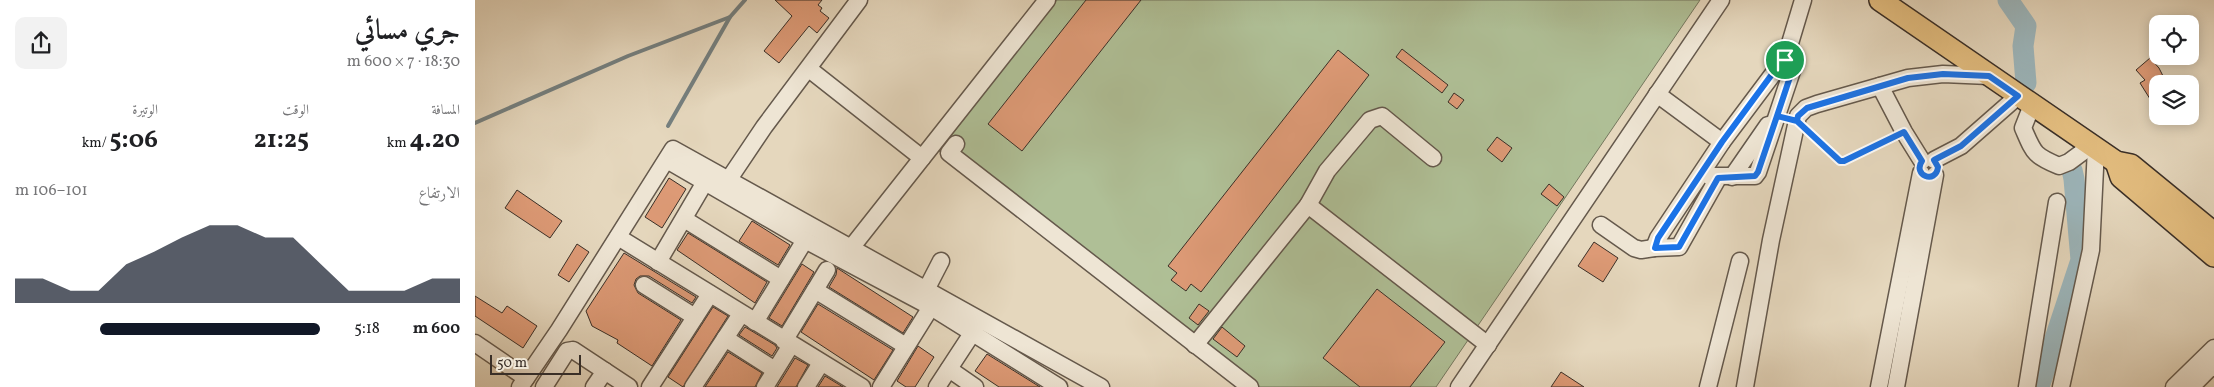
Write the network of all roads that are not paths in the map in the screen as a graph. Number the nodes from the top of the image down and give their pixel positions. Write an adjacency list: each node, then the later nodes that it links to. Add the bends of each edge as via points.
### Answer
1 (859, 0): 7 (street)
2 (1047, 0): 15 (street)
3 (1721, 0): 10 (street)
4 (1803, 0): 6 (street)
5 (1880, 0): 8 (main road)
6 (1785, 60): 12 (street); 21 (street, via 1793,68 1780,108)
7 (809, 69): 15 (street); 22 (street)
8 (1989, 76): 9 (street, via 1934,75); 11 (main road)
9 (1880, 86): 19 (street, via 1904,132); 78 (street, via 1807,108 1798,116 1771,240)
10 (1657, 94): 12 (street); 53 (street)
11 (2025, 100): 14 (main road); 14 (street, via 2023,128 2039,157 2059,166); 19 (street)
12 (1722, 142): 20 (street)
13 (956, 144): 52 (street, via 949,154)
14 (2094, 146): 18 (main road); 82 (street, via 2091,250)
15 (922, 158): 31 (street)
16 (1433, 158): 25 (street, via 1382,116 1370,120 1327,171)
17 (667, 160): 22 (street, via 673,149); 23 (street); 29 (street)
18 (2116, 162): 28 (main road, via 2131,165); 33 (main road, via 2121,177)
19 (1928, 167): 79 (street); 80 (street)
20 (1699, 175): 21 (street); 32 (street, via 1658,238)
21 (1725, 177): 32 (street, via 1679,247)
22 (729, 179): 31 (street)
23 (705, 182): 26 (street); 30 (street)
24 (2057, 202): 81 (street)
25 (1308, 204): 52 (street); 53 (street)
26 (684, 219): 36 (street); 38 (street)
27 (1601, 224): 32 (street, via 1634,248)
28 (2214, 233)
29 (618, 237): 36 (street); 48 (street)
30 (805, 240): 38 (street); 43 (street)
31 (851, 248): 41 (street)
32 (1655, 248)
33 (2214, 256)
34 (941, 261): 41 (street)
35 (1740, 261): 77 (street)
36 (658, 262): 42 (street)
37 (827, 270): 40 (street)
38 (781, 279): 46 (street)
39 (645, 284): 45 (street)
40 (815, 290): 51 (street); 54 (street)
41 (926, 290): 47 (street)
42 (710, 294): 44 (street); 45 (street)
43 (931, 307): 47 (street); 54 (street)
44 (741, 314): 46 (street); 49 (street)
45 (695, 317): 65 (street)
46 (755, 322): 51 (street)
47 (975, 325): 58 (street); 73 (street); 74 (street)
48 (559, 330): 61 (street); 65 (street)
49 (725, 338): 59 (street); 66 (street)
50 (475, 343): 61 (street)
51 (787, 343): 56 (street); 59 (street)
52 (1195, 345): 75 (street)
53 (1488, 345): 76 (street)
54 (906, 346): 70 (street)
55 (2214, 348): 83 (street)
56 (821, 363): 68 (street); 69 (street)
57 (2214, 364): 84 (street)
58 (949, 369): 71 (street); 72 (street)
59 (775, 370): 67 (street)
60 (605, 371): 62 (street, via 573,350 567,351); 63 (street); 64 (street)
61 (523, 383)
62 (544, 387)
63 (594, 387)
64 (629, 387)
65 (649, 387)
66 (693, 387)
67 (765, 387)
68 (806, 387)
69 (862, 387)
70 (881, 387)
71 (937, 387)
72 (975, 387)
73 (1059, 387)
74 (1101, 387)
75 (1250, 387)
76 (1459, 387)
77 (1708, 387)
78 (1745, 387)
79 (1879, 387)
80 (1896, 387)
81 (2027, 387)
82 (2061, 387)
83 (2174, 387)
84 (2191, 387)

